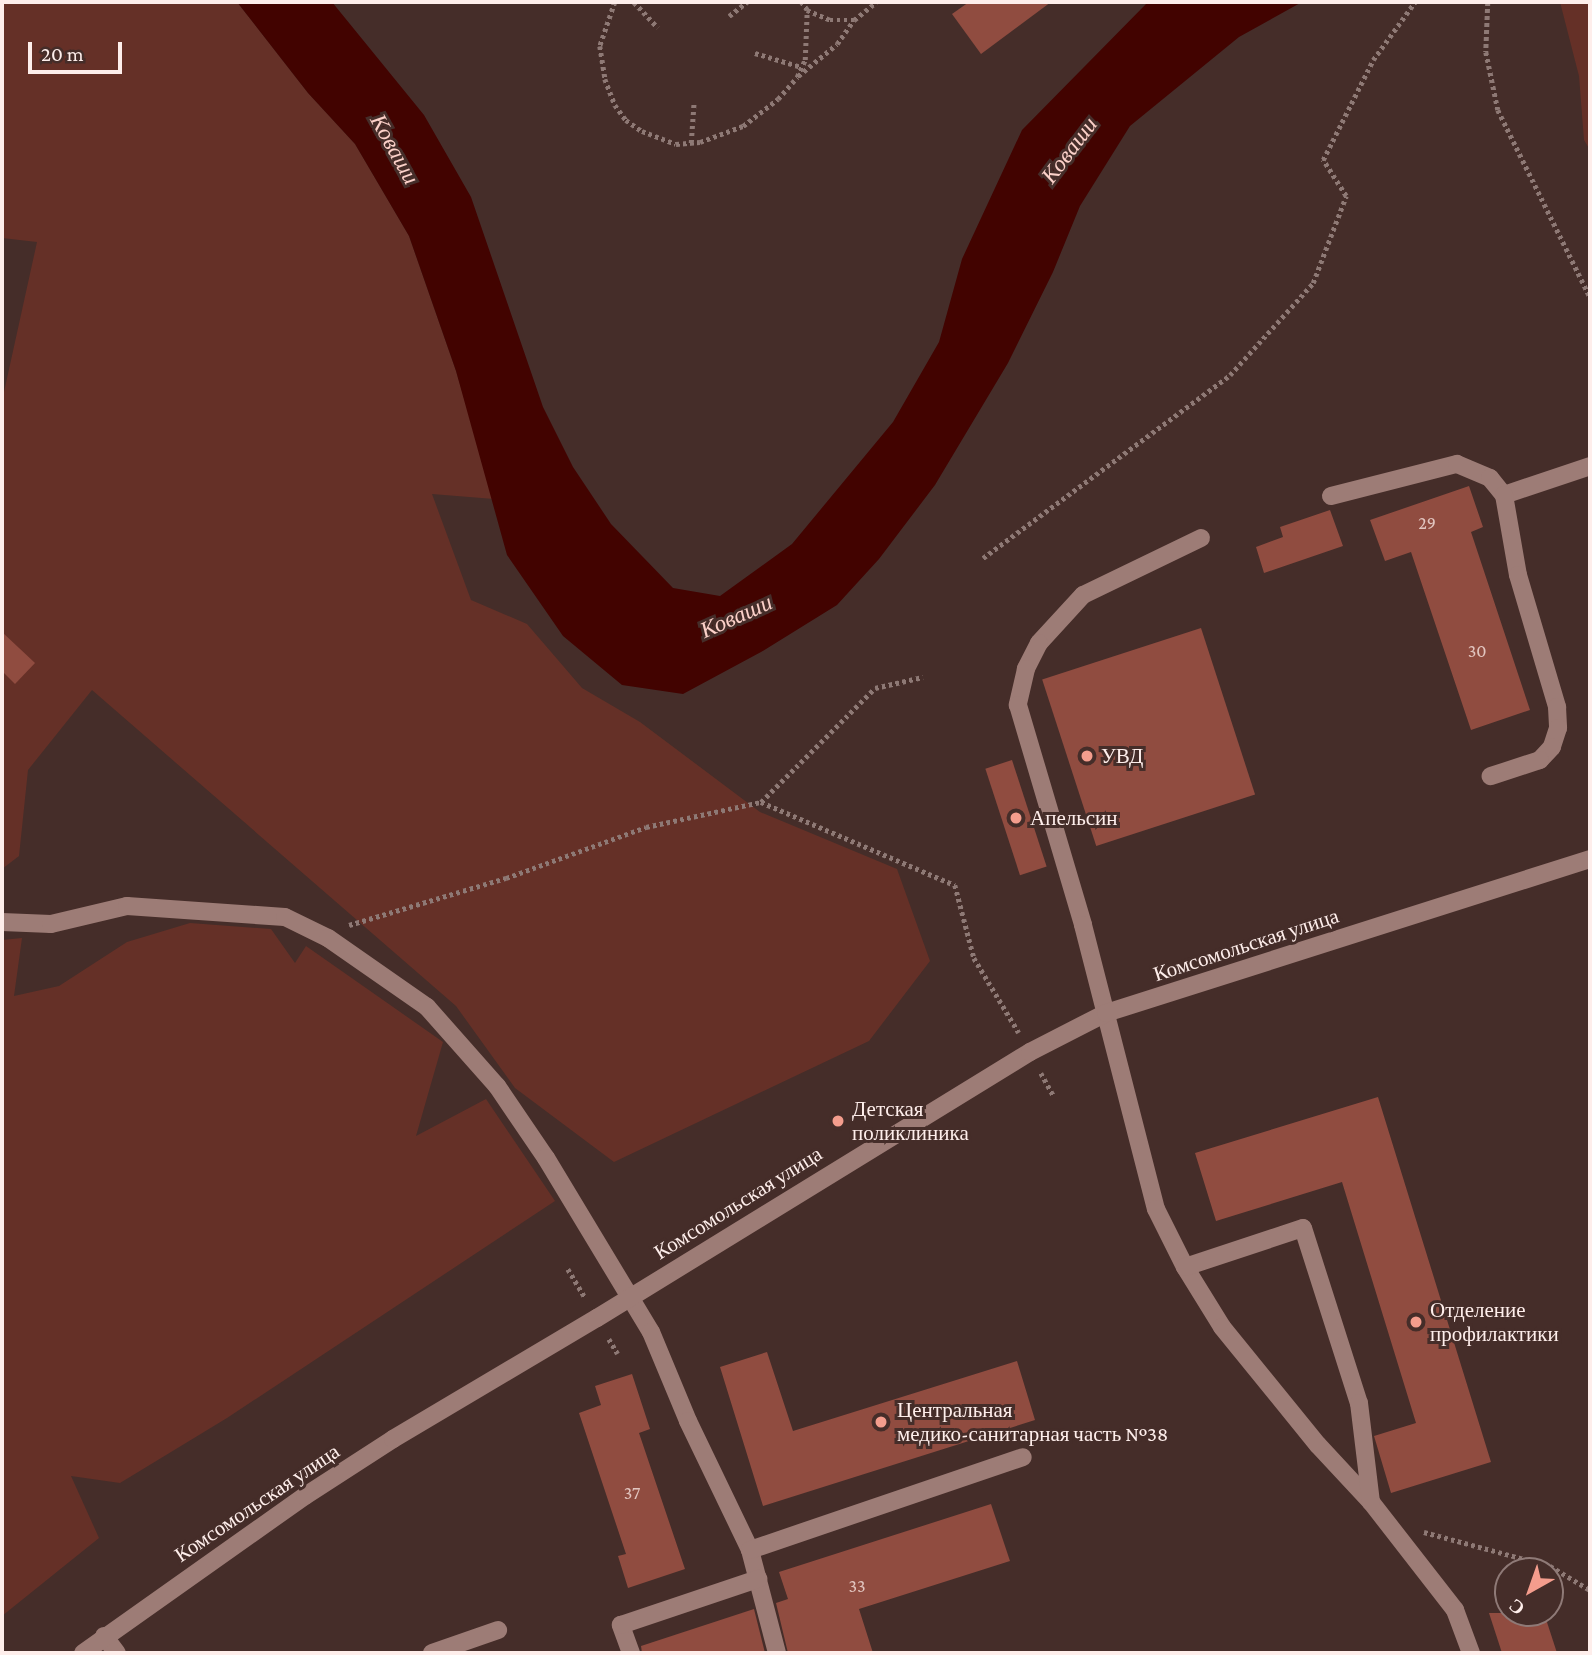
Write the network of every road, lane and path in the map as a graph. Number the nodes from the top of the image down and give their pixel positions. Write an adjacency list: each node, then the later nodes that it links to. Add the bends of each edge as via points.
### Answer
1 (615, 2): 16 (path, via 600,46 615,105 642,131 676,144)
2 (634, 2): 11 (path)
3 (747, 2): 9 (path)
4 (801, 2): 8 (path)
5 (876, 2): 10 (path)
6 (1415, 2): 22 (path, via 1373,60 1323,160 1346,196 1313,283 1230,375)
7 (1488, 2): 17 (path, via 1486,52 1498,110)
8 (807, 10): 10 (path, via 830,20); 13 (path)
9 (729, 16)
10 (854, 20): 14 (path, via 837,44)
11 (658, 28)
12 (755, 53): 13 (path)
13 (801, 67): 14 (path)
14 (797, 77): 16 (path, via 764,113 743,126)
15 (694, 104): 16 (path)
16 (691, 143)
17 (1590, 297)
18 (1590, 466): 20 (street)
19 (1331, 495): 20 (street, via 1457,464 1490,478)
20 (1504, 495): 24 (street, via 1518,575 1557,707 1558,728 1552,747 1539,760)
21 (1201, 538): 29 (street, via 1083,595 1039,643 1018,705)
22 (984, 558)
23 (923, 677): 25 (path, via 875,688)
24 (1491, 776)
25 (761, 803): 28 (path, via 646,827 506,878 346,926); 30 (path, via 955,885 974,958)
26 (1590, 859): 29 (street, Комсомольская улица)
27 (2, 922): 28 (street, via 51,924 127,906 285,917)
28 (328, 938): 35 (street, via 428,1007 497,1086)
29 (1106, 1013): 33 (street, via 1156,1209); 35 (street, Комсомольская улица, via 994,1073)
30 (1021, 1036)
31 (1039, 1070): 32 (path)
32 (1054, 1095)
33 (1185, 1268): 40 (street, via 1264,1381); 40 (street, via 1303,1228 1359,1403)
34 (568, 1269): 36 (path)
35 (632, 1296): 42 (street); 46 (street, Комсомольская улица, via 393,1439)
36 (587, 1300)
37 (609, 1338): 38 (path)
38 (618, 1354)
39 (1023, 1457): 42 (street)
40 (1371, 1502): 41 (street)
41 (1386, 1521): 44 (path, via 1550,1566); 52 (street, via 1455,1610)
42 (750, 1550): 43 (street)
43 (758, 1579): 50 (street, via 621,1625); 51 (street)
44 (1590, 1590)
45 (498, 1630): 49 (street)
46 (104, 1636): 47 (street, Комсомольская улица); 48 (street)
47 (83, 1653)
48 (117, 1653)
49 (432, 1653)
50 (631, 1653)
51 (777, 1653)
52 (1471, 1653)

